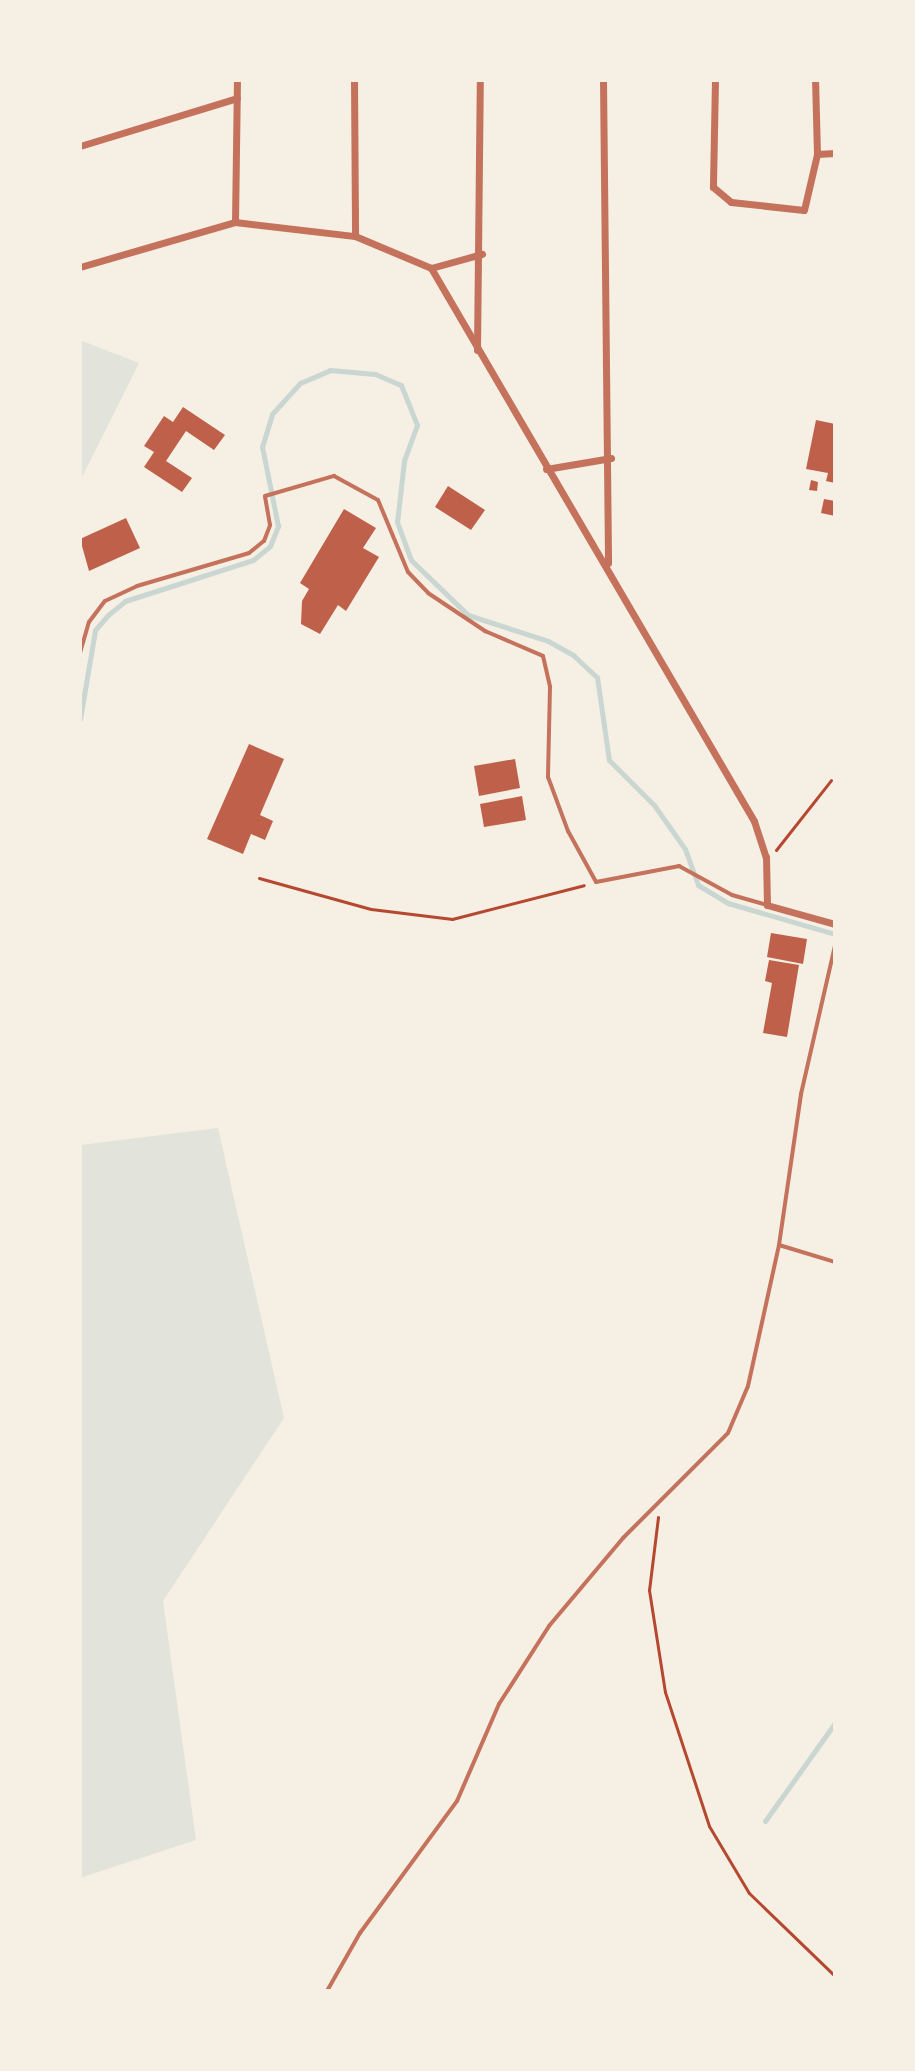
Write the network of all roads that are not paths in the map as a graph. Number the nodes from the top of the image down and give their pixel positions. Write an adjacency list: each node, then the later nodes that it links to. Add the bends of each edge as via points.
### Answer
1 (237, 80): 7 (street)
2 (354, 80): 12 (street)
3 (480, 80): 13 (street)
4 (603, 80): 17 (street)
5 (715, 80): 10 (street, via 713,187 731,202 804,210)
6 (815, 80): 10 (street)
7 (237, 98): 8 (street); 11 (street)
8 (80, 146)
9 (835, 153): 10 (street)
10 (817, 154)
11 (235, 222): 12 (street); 14 (street)
12 (355, 236): 15 (street)
13 (482, 254): 15 (street); 16 (street)
14 (80, 267)
15 (431, 268): 16 (street)
16 (477, 351): 18 (street)
17 (611, 458): 18 (street); 19 (street)
18 (546, 469): 19 (street)
19 (608, 566): 21 (street, via 754,821 766,857)
20 (80, 653): 21 (lane, via 89,622 105,601 137,586 249,553 264,541 270,525 265,496 334,476 378,500 408,572 428,593 485,631 543,656 550,687 548,777 568,831 596,882 679,866 732,895)
21 (767, 905): 22 (street)
22 (835, 924)
23 (835, 946): 24 (lane, via 801,1094)
24 (779, 1245): 25 (lane); 26 (lane, via 748,1386 728,1433 623,1538 549,1626 499,1704 457,1801 360,1933)
25 (835, 1262)
26 (327, 1991)

